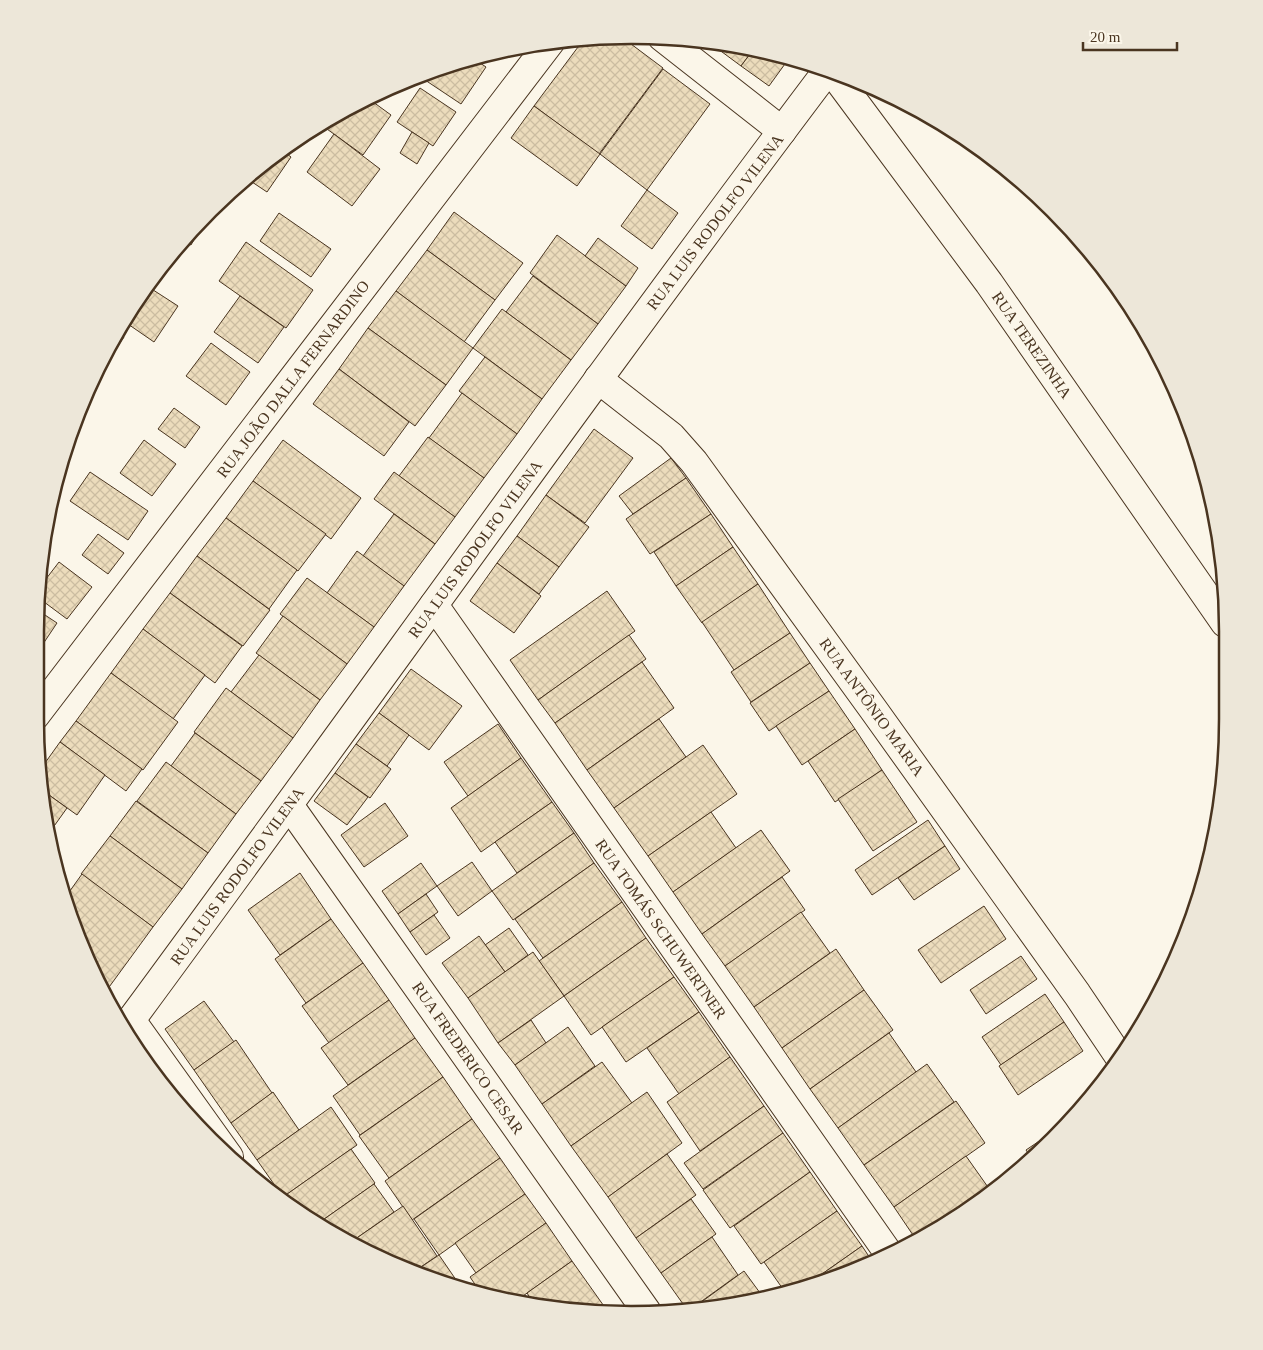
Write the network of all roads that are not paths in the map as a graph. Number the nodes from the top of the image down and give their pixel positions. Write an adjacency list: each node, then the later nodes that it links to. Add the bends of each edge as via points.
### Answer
1 (674, 45): 5 (street)
2 (543, 51): 9 (street, RUA JOÃO DALLA FERNARDINO)
3 (824, 76): 5 (street, RUA LUIS RODOLFO VILENA)
4 (840, 82): 8 (street, RUA TEREZINHA, via 989,282)
5 (782, 131): 6 (street, RUA LUIS RODOLFO VILENA)
6 (598, 379): 7 (street, RUA LUIS RODOLFO VILENA); 13 (street, RUA ANTÔNIO MARIA, via 671,436 694,462)
7 (434, 605): 10 (street, RUA LUIS RODOLFO VILENA); 15 (street, RUA TOMÁS SCHUWERTNER)
8 (1219, 614)
9 (44, 704)
10 (289, 805): 11 (street, RUA LUIS RODOLFO VILENA); 16 (street, RUA FREDERICO CESAR)
11 (128, 1023)
12 (134, 1032): 14 (street)
13 (1115, 1051)
14 (193, 1109)
15 (885, 1249)
16 (643, 1306)

